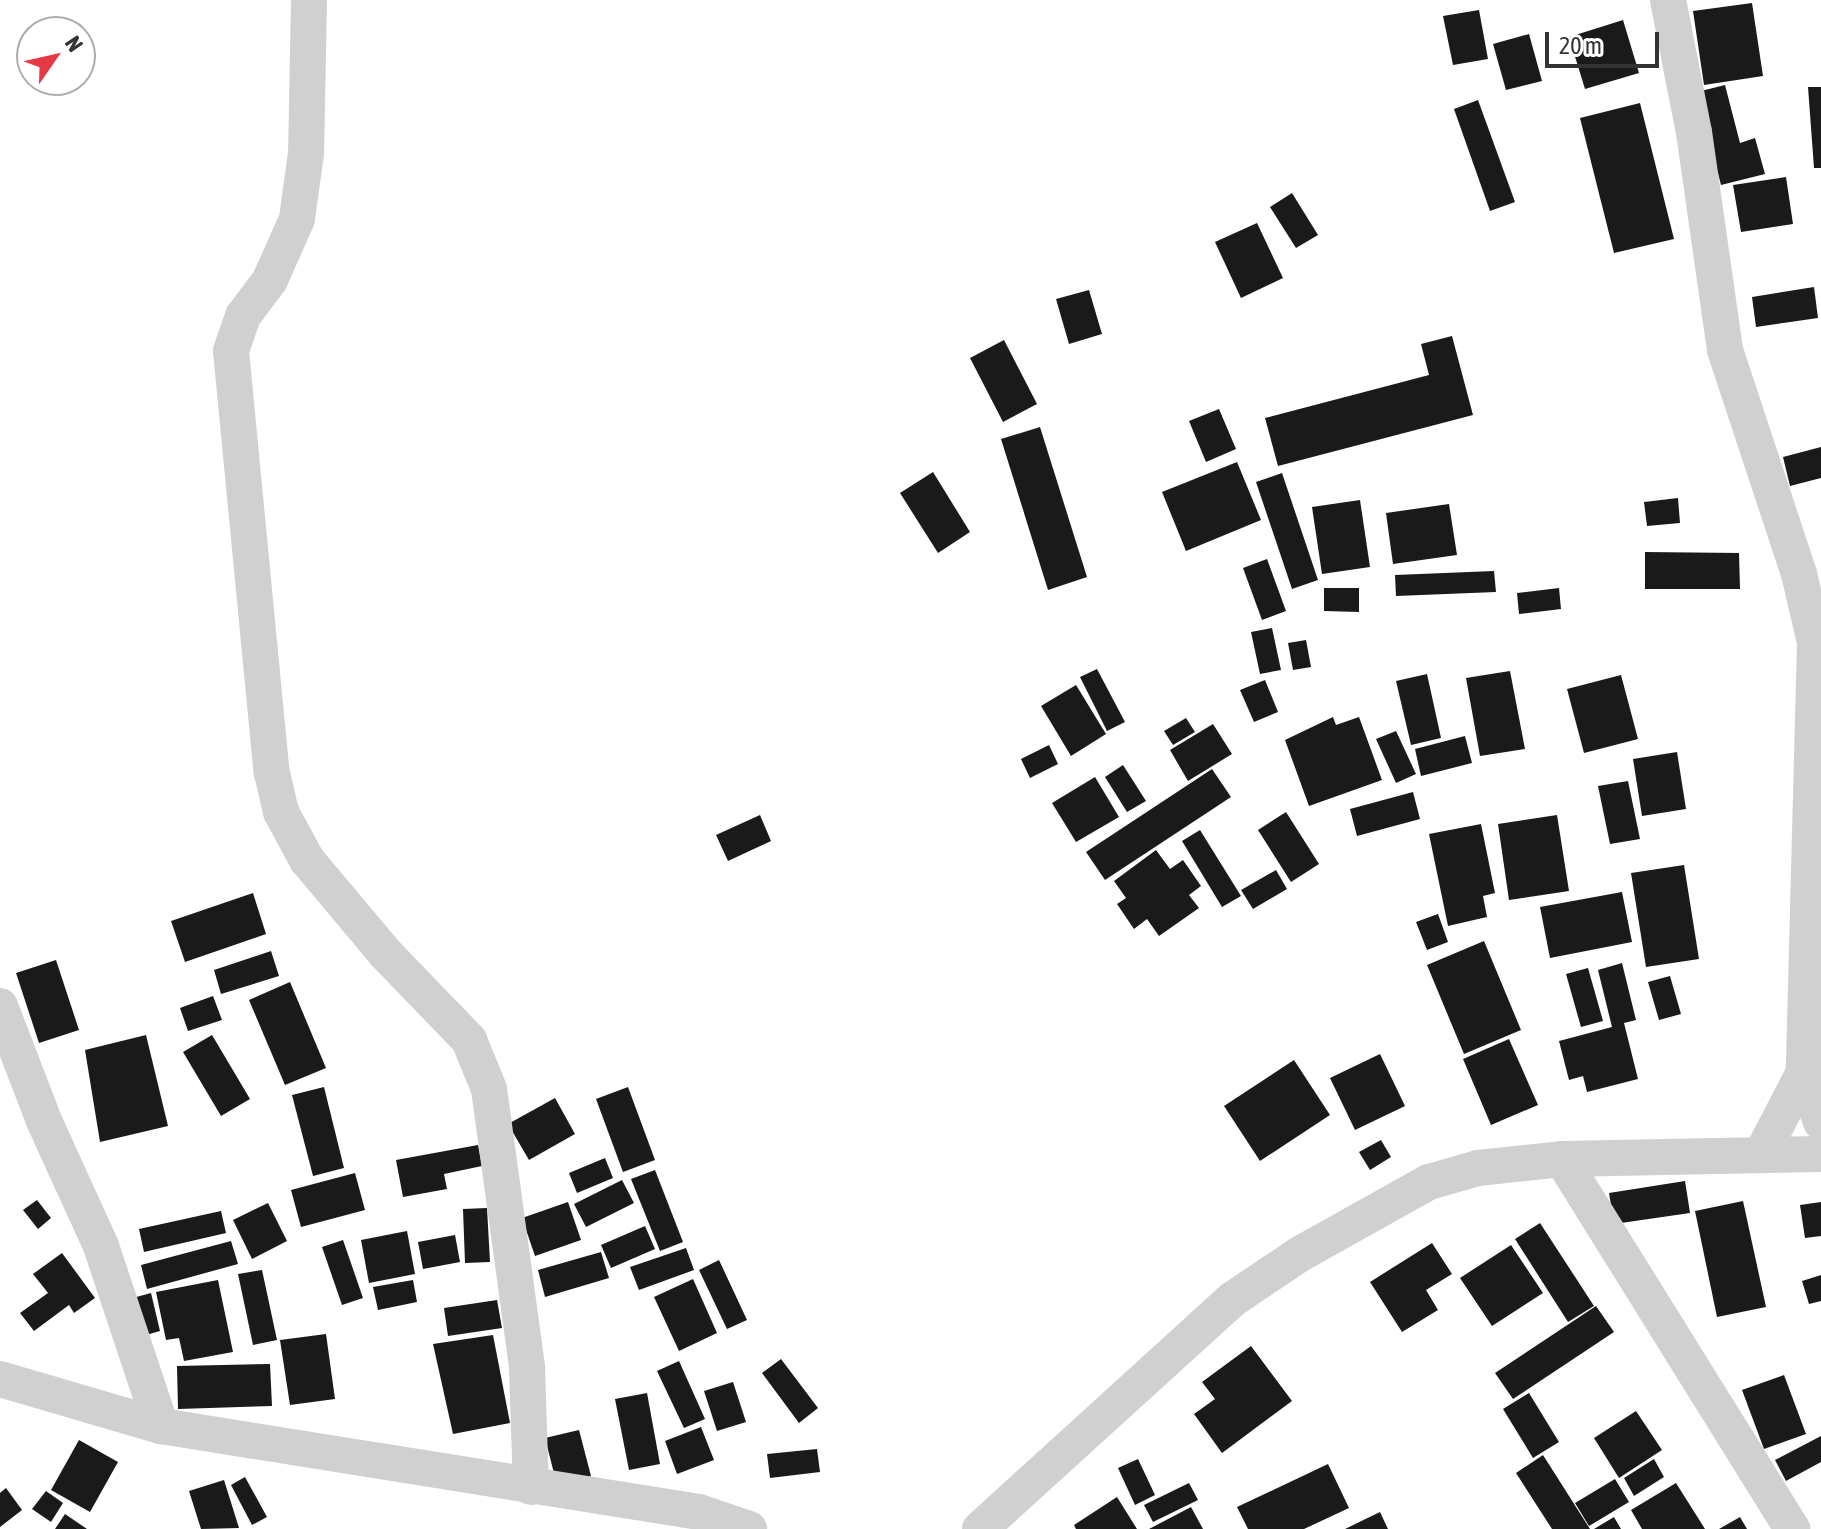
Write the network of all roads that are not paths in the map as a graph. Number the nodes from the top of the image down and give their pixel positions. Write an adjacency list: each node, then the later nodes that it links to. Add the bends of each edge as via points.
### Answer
1 (309, 0): 11 (street, via 306,153 297,219 270,280 243,316 231,351 272,773 281,812 307,860 385,953 469,1040 489,1089 527,1368)
2 (1668, 0): 4 (street, via 1694,132 1725,350 1799,574 1815,642)
3 (0, 1006): 10 (street, via 101,1246)
4 (1804, 1072): 5 (street); 7 (street)
5 (1821, 1122)
6 (1821, 1154): 7 (street)
7 (1761, 1155): 8 (street)
8 (1562, 1159): 13 (street, via 1478,1168 1429,1182 1300,1254 1233,1299); 14 (street)
9 (0, 1379): 10 (street)
10 (161, 1426): 11 (street)
11 (531, 1487): 12 (street, via 699,1512)
12 (749, 1529)
13 (980, 1529)
14 (1792, 1529)

